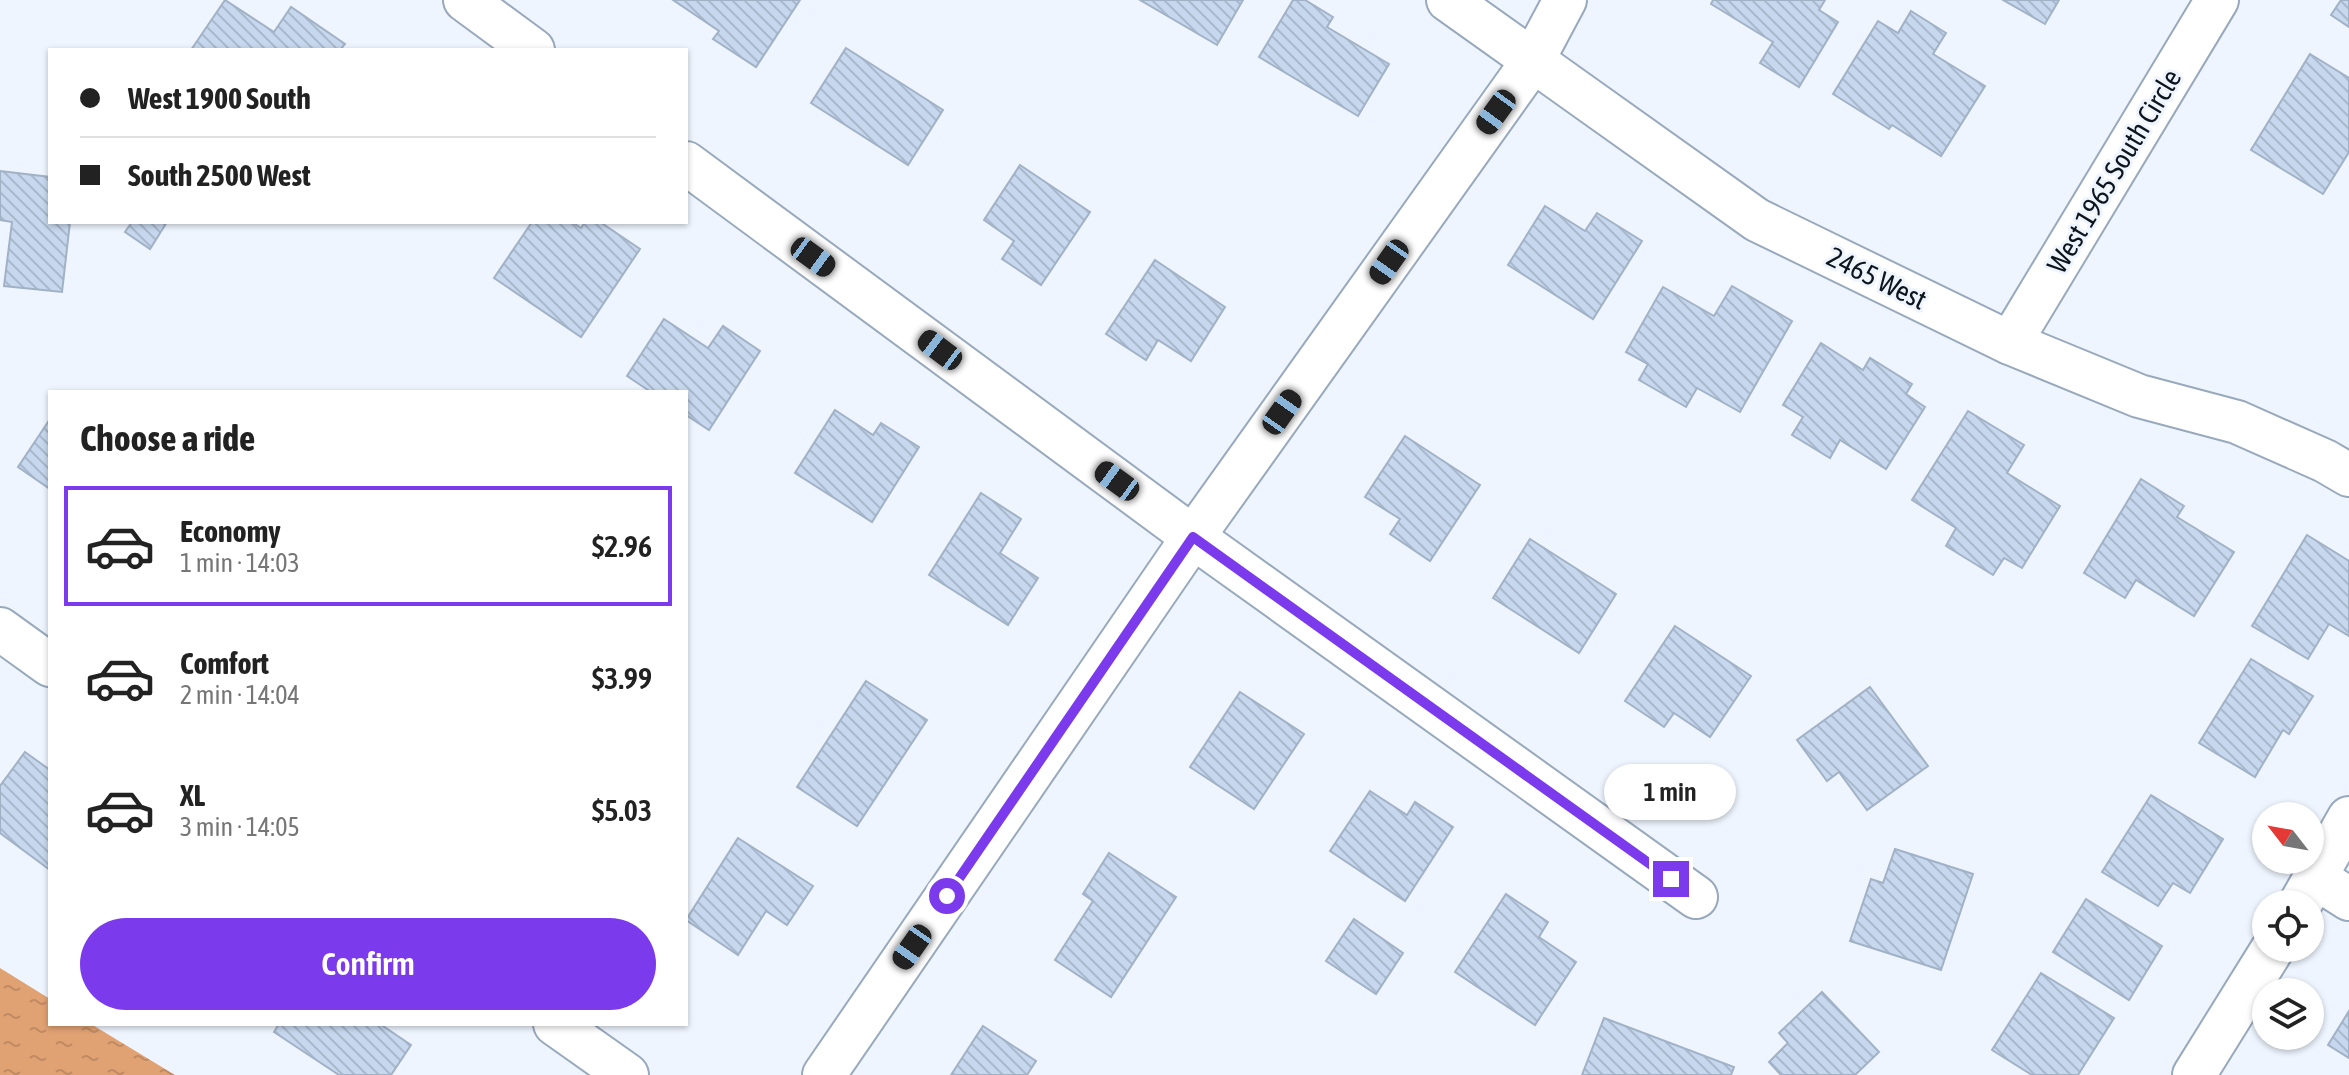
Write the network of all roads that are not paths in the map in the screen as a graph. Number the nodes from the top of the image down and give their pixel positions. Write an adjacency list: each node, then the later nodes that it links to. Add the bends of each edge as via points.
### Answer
1 (465, 0): 5 (street)
2 (1448, 0): 6 (street, 2465 West)
3 (1565, 0): 6 (street)
4 (2217, 0): 8 (street, West 1965 South Circle)
5 (530, 48)
6 (1532, 62): 8 (street, 2465 West, via 1757,220); 10 (street)
7 (688, 164): 10 (street)
8 (2010, 343): 9 (street, 2465 West, via 2139,396 2237,422)
9 (2349, 475)
10 (1193, 537): 15 (street); 19 (street)
11 (0, 629): 12 (street)
12 (48, 664)
13 (2349, 818): 14 (street)
14 (2323, 890)
15 (1696, 897)
16 (2264, 962): 20 (street)
17 (558, 1026): 18 (street)
18 (627, 1075)
19 (824, 1075)
20 (2194, 1075)

